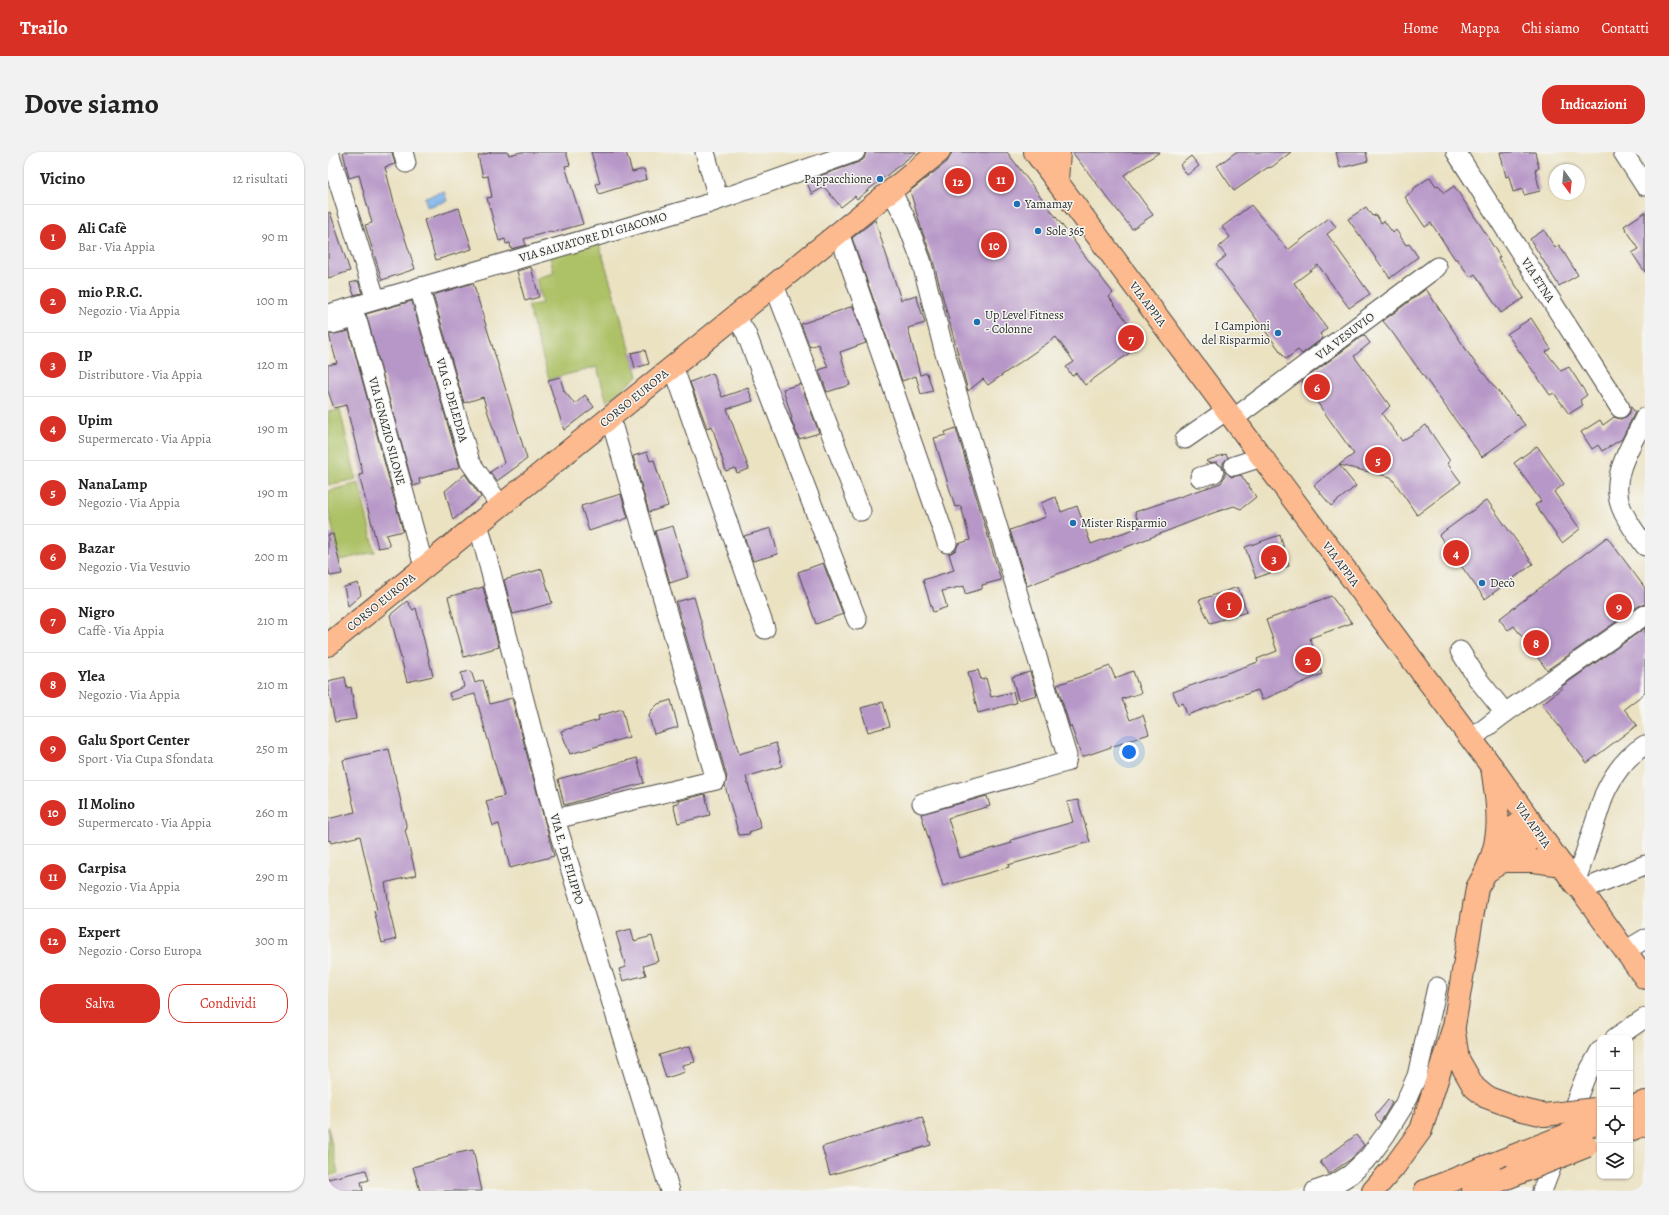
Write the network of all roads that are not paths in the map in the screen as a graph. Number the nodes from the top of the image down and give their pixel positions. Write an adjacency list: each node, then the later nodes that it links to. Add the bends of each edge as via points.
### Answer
1 (329, 152): 17 (street)
2 (705, 152): 11 (street)
3 (855, 152): 16 (street, VIA SALVATORE DI GIACOMO, via 704,205)
4 (939, 152): 12 (main road, CORSO EUROPA)
5 (1036, 152): 9 (main road, VIA APPIA)
6 (1059, 152): 9 (main road)
7 (1456, 152): 21 (street, VIA ETNA)
8 (1623, 152): 10 (street)
9 (1057, 181): 22 (main road, VIA APPIA)
10 (1645, 186)
11 (716, 191)
12 (891, 191): 13 (main road, CORSO EUROPA); 43 (street, via 904,215 921,260 946,357 1066,756 1066,762)
13 (839, 233): 15 (main road, CORSO EUROPA); 31 (street)
14 (1437, 267): 22 (street, VIA VESUVIO)
15 (774, 285): 18 (main road, CORSO EUROPA); 29 (street)
16 (419, 287): 19 (street, VIA SALVATORE DI GIACOMO); 28 (street, VIA G. DELEDDA, via 470,462)
17 (374, 291)
18 (735, 316): 20 (main road, CORSO EUROPA); 35 (street, via 746,333)
19 (330, 319): 33 (street, VIA IGNAZIO SILONE, via 356,320)
20 (673, 366): 23 (main road, CORSO EUROPA); 36 (street)
21 (1620, 408)
22 (1230, 415): 25 (street, VIA VESUVIO); 26 (main road, VIA APPIA)
23 (610, 417): 28 (main road, CORSO EUROPA); 44 (street, via 716,780)
24 (1645, 418): 32 (street, via 1621,466 1617,488 1624,514)
25 (1185, 439)
26 (1262, 457): 27 (street); 40 (main road, VIA APPIA)
27 (1234, 466)
28 (500, 505): 30 (main road, CORSO EUROPA)
29 (861, 511)
30 (478, 523): 33 (main road, CORSO EUROPA); 44 (street, VIA E. DE FILIPPO)
31 (947, 543)
32 (1645, 546)
33 (424, 567): 37 (main road, CORSO EUROPA)
34 (1645, 615): 39 (street)
35 (856, 620)
36 (765, 629)
37 (328, 645)
38 (1460, 651): 39 (street)
39 (1505, 713): 40 (street)
40 (1471, 739): 42 (main road, VIA APPIA)
41 (1645, 745): 49 (street, via 1625,761 1610,782)
42 (1492, 767): 45 (main road, VIA APPIA); 46 (main road)
43 (922, 803)
44 (555, 819): 65 (street, VIA E. DE FILIPPO)
45 (1533, 825): 46 (main road, via 1517,825); 48 (main road, VIA APPIA)
46 (1500, 854): 48 (main road); 55 (main road, via 1477,888)
47 (1645, 865): 49 (street)
48 (1562, 866): 49 (main road, VIA APPIA)
49 (1578, 887): 51 (main road, VIA APPIA)
50 (1645, 939): 51 (street)
51 (1625, 951): 52 (main road, VIA APPIA)
52 (1645, 978)
53 (1437, 987): 66 (street, via 1417,1076 1404,1105 1369,1157 1335,1184)
54 (1645, 1018): 56 (street)
55 (1454, 1026): 63 (main road, bridge, via 1458,1059 1474,1087 1486,1097 1519,1109); 67 (main road, via 1421,1130)
56 (1620, 1035)
57 (1597, 1057): 70 (street, via 1584,1078)
58 (1645, 1098): 59 (main road)
59 (1633, 1101)
60 (1645, 1102): 61 (main road)
61 (1632, 1107)
62 (1645, 1124): 64 (main road)
63 (1596, 1125): 68 (main road, bridge); 69 (main road, bridge, via 1504,1179)
64 (1633, 1129)
65 (670, 1191)
66 (1315, 1191)
67 (1373, 1191)
68 (1425, 1191)
69 (1473, 1191)
70 (1542, 1191)

